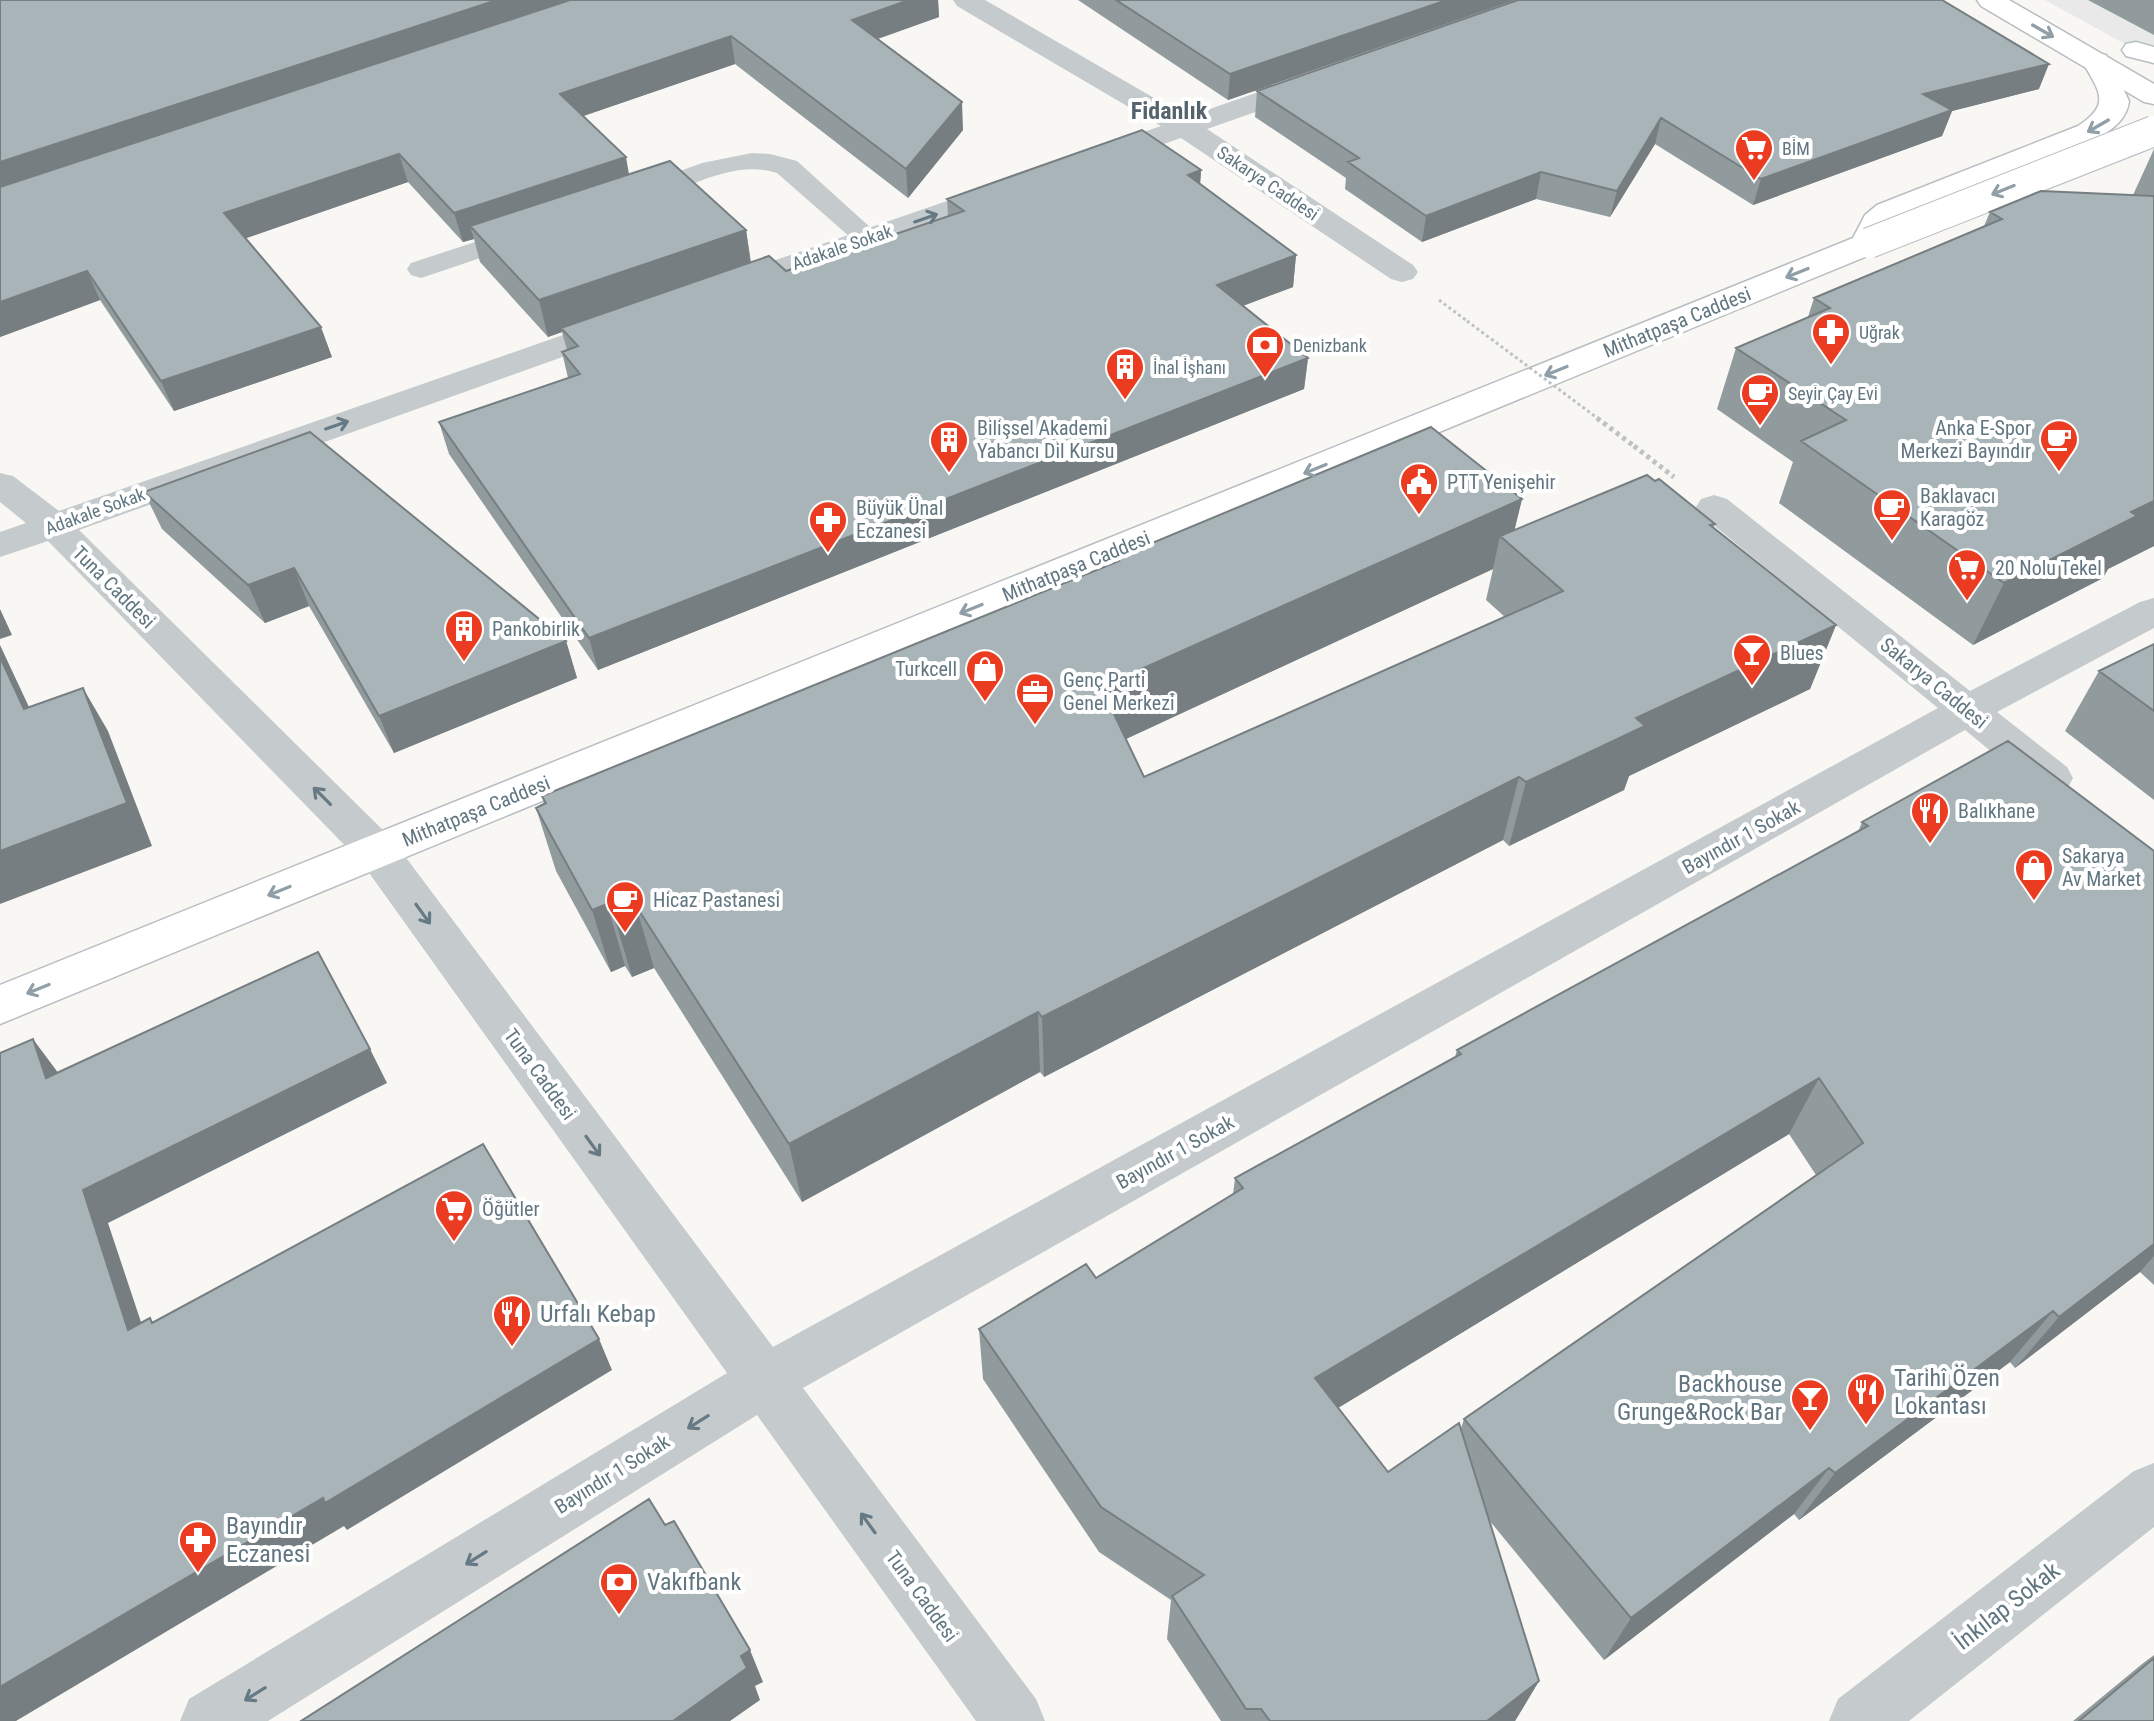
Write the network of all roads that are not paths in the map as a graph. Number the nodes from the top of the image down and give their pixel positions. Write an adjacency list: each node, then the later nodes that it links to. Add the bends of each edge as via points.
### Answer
1 (966, 0): 7 (street, Sakarya Caddesi)
2 (1990, 0): 3 (main road, one-way to 3)
3 (2103, 48): 4 (main road); 6 (main road); 14 (main road, one-way to 14, via 2115,96 2110,119 1888,211 1876,222)
4 (2148, 55)
5 (1344, 71): 7 (street)
6 (2154, 96)
7 (1184, 127): 9 (street); 16 (street, Sakarya Caddesi)
8 (2154, 131): 14 (main road, Mithatpaşa Caddesi, one-way to 14, bridge)
9 (1063, 169)
10 (1033, 180): 13 (street, Adakale Sokak, one-way to 10)
11 (616, 203): 13 (lane, via 736,163 765,159 787,167)
12 (556, 224): 15 (lane)
13 (868, 238): 17 (street, Adakale Sokak)
14 (1867, 244): 26 (main road, Mithatpaşa Caddesi, one-way to 26)
15 (421, 269)
16 (1402, 272)
17 (705, 295)
18 (646, 316): 21 (street, Adakale Sokak, one-way to 18)
19 (0, 484): 21 (street, Tuna Caddesi)
20 (1714, 507): 24 (street, Sakarya Caddesi)
21 (53, 525): 22 (street, Adakale Sokak); 26 (street, Tuna Caddesi, one-way to 21)
22 (0, 545)
23 (2154, 611): 24 (street, Bayındır 1 Sokak)
24 (1968, 710): 25 (street, Sakarya Caddesi); 28 (street, Bayındır 1 Sokak)
25 (2080, 801)
26 (377, 851): 27 (main road, Mithatpaşa Caddesi, one-way to 27); 28 (street, Tuna Caddesi, one-way to 28)
27 (0, 1005)
28 (764, 1381): 30 (street, Bayındır 1 Sokak, one-way to 30); 31 (street, Tuna Caddesi, one-way to 28)
29 (2154, 1491): 32 (street, İnkılap Sokak)
30 (211, 1721)
31 (1014, 1721)
32 (1860, 1721)

